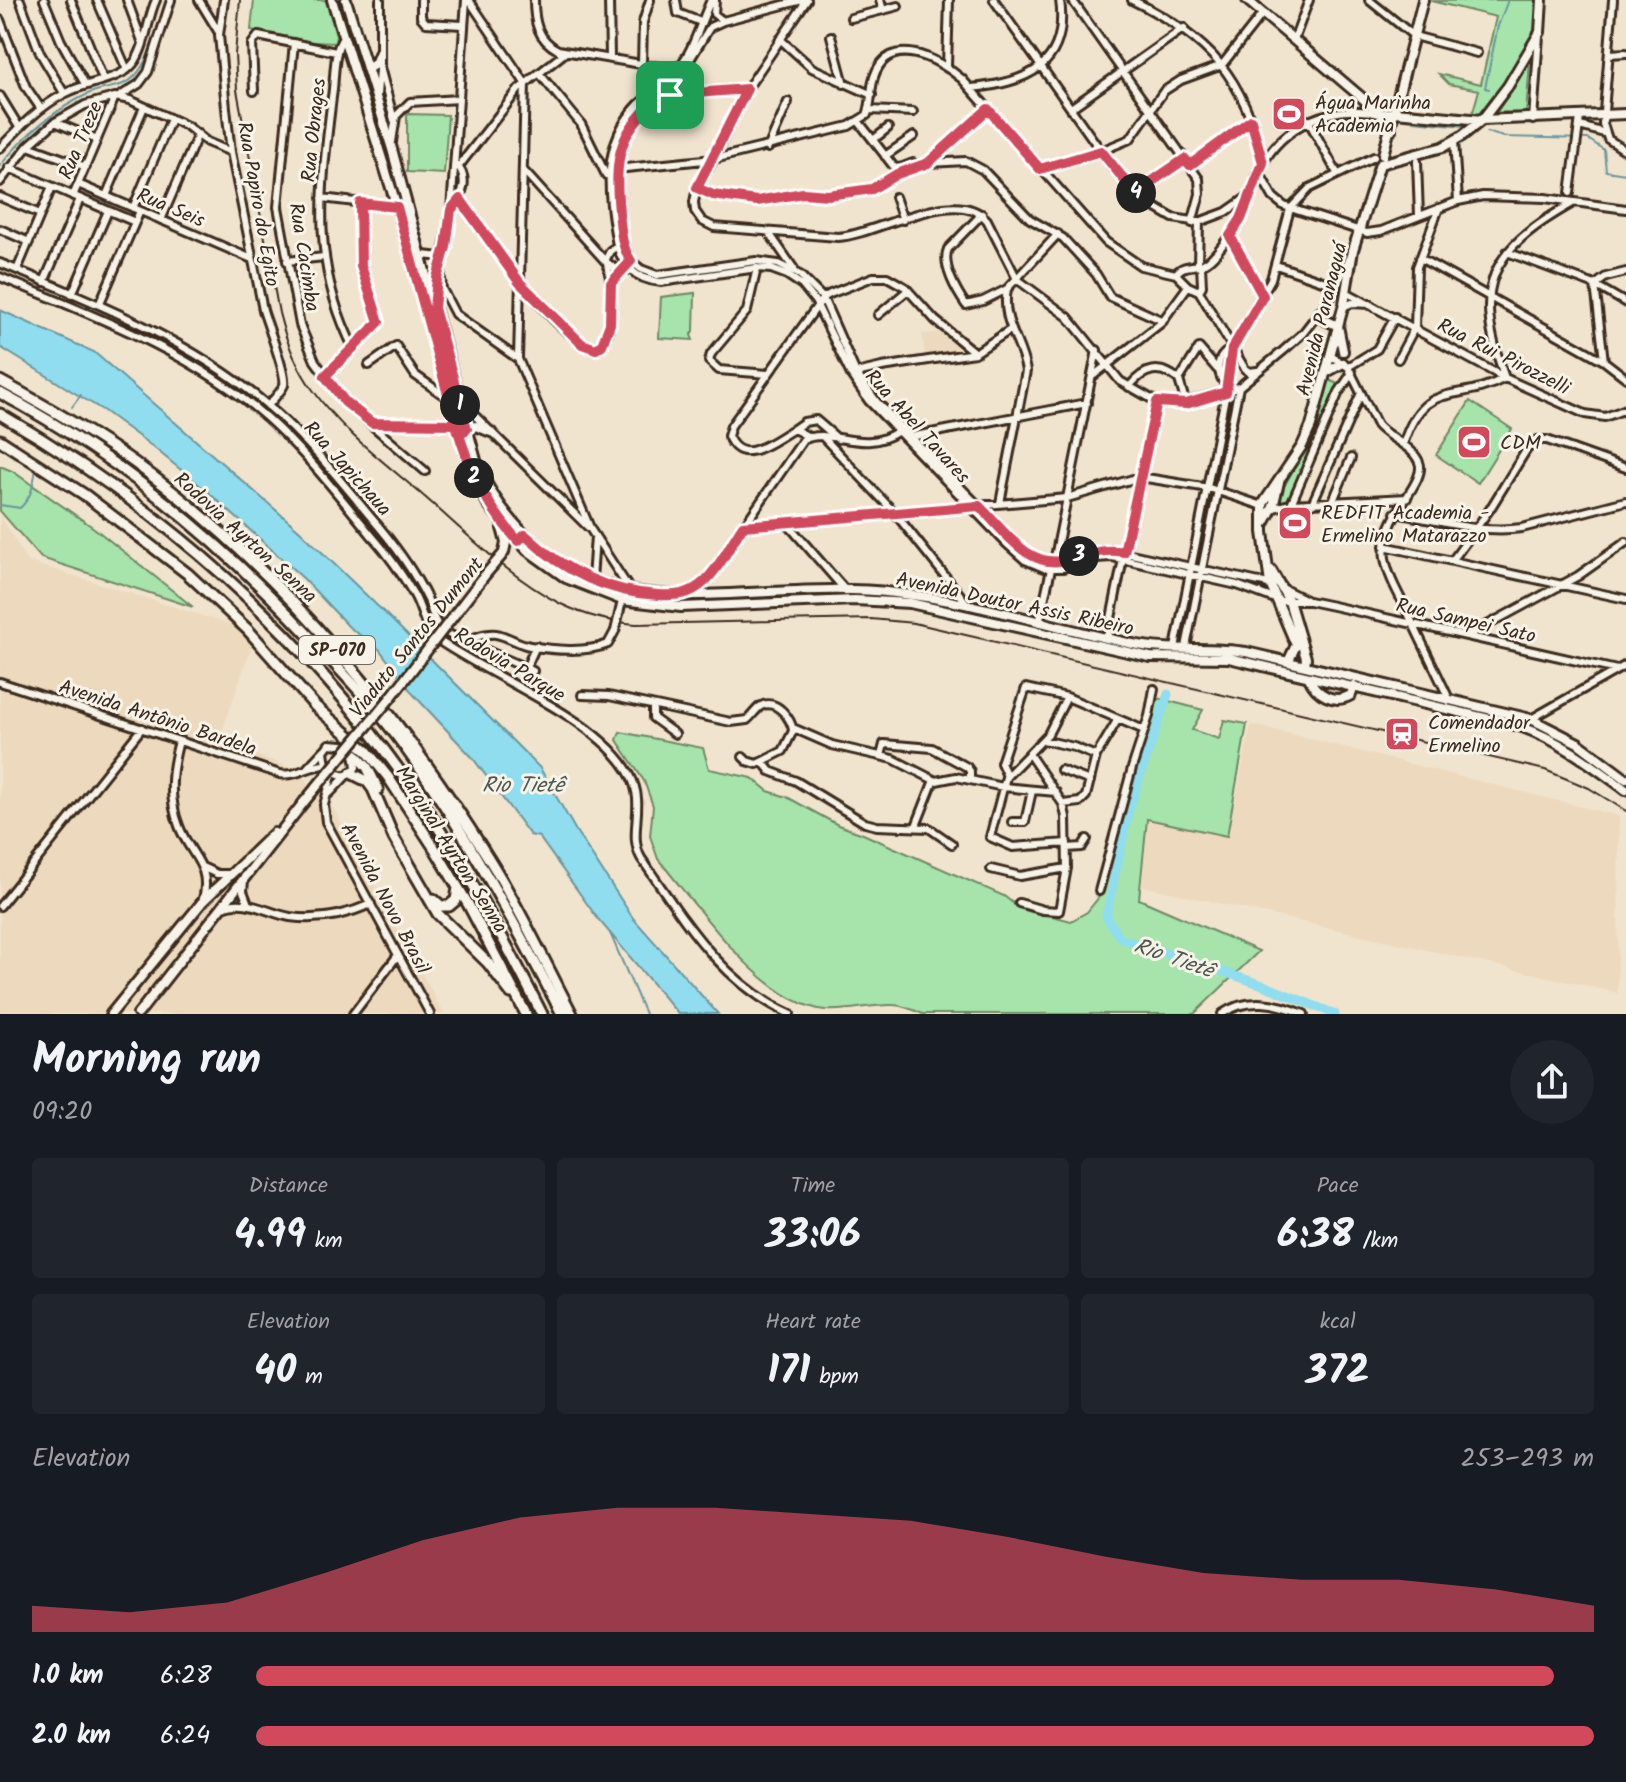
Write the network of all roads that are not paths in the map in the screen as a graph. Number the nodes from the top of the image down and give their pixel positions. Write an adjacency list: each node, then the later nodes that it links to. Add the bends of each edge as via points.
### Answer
1 (20, 0): 80 (street, via 40,53)
2 (44, 0): 73 (street)
3 (71, 0): 71 (street)
4 (97, 0): 66 (street)
5 (127, 0): 49 (street)
6 (156, 0): 49 (street)
7 (171, 0): 85 (street, via 151,67)
8 (199, 0): 43 (street)
9 (224, 0): 43 (street, Rua Papiro do Egito)
10 (332, 0): 46 (main road, Avenida Doutor Assis Ribeiro)
11 (346, 0): 65 (main road, Avenida Doutor Assis Ribeiro)
12 (380, 0): 55 (street)
13 (421, 0): 40 (street, via 426,23)
14 (467, 0): 40 (street); 72 (street)
15 (534, 0): 52 (street, via 541,35)
16 (609, 0): 57 (street)
17 (650, 0): 58 (street, via 643,22)
18 (676, 0): 39 (street, via 678,13)
19 (713, 0): 38 (street, via 714,14); 39 (street)
20 (804, 0): 38 (street); 47 (street)
21 (880, 0): 34 (street)
22 (949, 0): 60 (street)
23 (994, 0): 64 (street)
24 (1060, 0): 64 (street, via 1057,46)
25 (1072, 0): 68 (street)
26 (1132, 0): 41 (street)
27 (1247, 0): 35 (main road)
28 (1309, 0): 48 (street)
29 (1369, 0): 45 (street)
30 (1423, 0): 45 (main road, Avenida Paranaguá)
31 (1542, 0): 42 (main road)
32 (1613, 0): 56 (street)
33 (898, 6): 34 (street)
34 (883, 10): 36 (street)
35 (1263, 13): 48 (main road); 59 (street)
36 (851, 18)
37 (0, 20): 91 (street, via 26,87)
38 (723, 21): 63 (street, via 706,31)
39 (701, 22): 63 (street)
40 (463, 25): 86 (street)
41 (1184, 28): 59 (street); 68 (street)
42 (1540, 32): 104 (main road); 105 (street)
43 (219, 35): 124 (street, Rua Papiro do Egito)
44 (831, 36): 75 (street)
45 (1414, 36): 53 (street); 96 (main road, Avenida Paranaguá)
46 (343, 38): 51 (street); 69 (main road, Avenida Doutor Assis Ribeiro)
47 (780, 39): 75 (street, via 803,62); 77 (street)
48 (1294, 40): 97 (main road)
49 (142, 41): 66 (street)
50 (294, 43): 51 (street); 78 (street, via 255,37); 191 (street, Rua Cacimba, via 279,197)
51 (336, 52): 70 (street, Rua Obrages)
52 (566, 52): 57 (street); 67 (street)
53 (1477, 53)
54 (1626, 53): 56 (street)
55 (379, 54): 61 (street); 65 (main road)
56 (1609, 54): 99 (street)
57 (610, 58): 58 (street)
58 (642, 64): 62 (street)
59 (1222, 65): 93 (street, via 1172,85); 102 (street)
60 (947, 66): 76 (street); 83 (street, via 897,52 878,67)
61 (380, 67): 87 (street); 101 (street)
62 (659, 67): 63 (street); 74 (street)
63 (683, 67): 74 (street)
64 (1042, 67): 76 (street, via 1006,83); 90 (street)
65 (367, 69): 87 (main road, Avenida Doutor Assis Ribeiro)
66 (127, 70): 71 (street)
67 (539, 73): 72 (street); 141 (street, via 581,124)
68 (1123, 73): 90 (street); 93 (street)
69 (354, 74): 70 (street); 158 (main road, Avenida Doutor Assis Ribeiro)
70 (336, 76): 153 (street, Rua Obrages)
71 (103, 79): 73 (street)
72 (525, 83): 133 (street); 138 (street)
73 (85, 84): 80 (street)
74 (668, 84): 79 (street); 81 (street); 82 (street)
75 (844, 84): 83 (street)
76 (971, 88): 92 (street)
77 (747, 89): 82 (street); 126 (street)
78 (254, 91)
79 (653, 92): 81 (street); 141 (street, via 619,132)
80 (64, 93): 91 (street)
81 (663, 94): 82 (street); 136 (street, via 631,126)
82 (685, 95)
83 (872, 95): 94 (street)
84 (0, 96): 109 (street)
85 (120, 97): 89 (street); 106 (street, via 85,105); 115 (street, Rua Treze)
86 (459, 99): 101 (street, via 410,102); 133 (street)
87 (377, 100): 121 (main road, Avenida Doutor Assis Ribeiro)
88 (788, 102): 120 (street)
89 (144, 107): 100 (street); 148 (street)
90 (1071, 108): 122 (street)
91 (41, 109): 109 (street)
92 (988, 109): 131 (street); 137 (street)
93 (1150, 109): 122 (street, via 1130,139); 129 (street)
94 (870, 110): 95 (street); 107 (street)
95 (913, 112)
96 (1395, 112): 97 (main road); 104 (main road); 111 (main road, Avenida Paranaguá)
97 (1381, 114): 103 (street, via 1345,111); 111 (main road)
98 (1626, 114): 99 (main road)
99 (1603, 116): 108 (main road); 112 (street)
100 (171, 119): 113 (street); 162 (street)
101 (394, 120): 121 (street)
102 (1251, 120): 129 (street); 132 (street)
103 (1308, 120): 132 (street); 140 (street)
104 (1482, 120): 105 (main road); 117 (main road)
105 (1533, 120): 108 (main road)
106 (55, 122): 115 (street); 118 (street)
107 (859, 122): 116 (street); 120 (street)
108 (1580, 124): 112 (street); 147 (street)
109 (19, 127): 119 (street)
110 (888, 128): 116 (street)
111 (1391, 130): 127 (main road, Avenida Paranaguá)
112 (1604, 133): 123 (street)
113 (198, 134): 124 (street); 170 (street)
114 (914, 136): 125 (street)
115 (97, 140): 134 (street, Rua Treze)
116 (873, 140): 125 (street)
117 (1454, 141): 127 (main road); 155 (street)
118 (28, 146): 134 (street); 135 (street)
119 (0, 148)
120 (768, 148): 126 (street)
121 (392, 149): 186 (main road, Avenida Doutor Assis Ribeiro)
122 (1101, 151): 137 (street); 146 (street)
123 (1626, 151)
124 (231, 152): 190 (street, Rua Papiro do Egito)
125 (885, 156): 130 (street, via 898,169)
126 (714, 159): 136 (street); 145 (street)
127 (1382, 159): 140 (street); 172 (main road, Avenida Paranaguá)
128 (1417, 161): 168 (street)
129 (1188, 162): 146 (street); 174 (street, via 1201,185)
130 (913, 163)
131 (928, 163): 145 (street, via 872,189 828,195 803,193 757,201); 179 (street, via 966,161 978,167 1030,219)
132 (1263, 163): 139 (street)
133 (456, 164): 154 (street, via 464,176); 163 (street)
134 (86, 167): 143 (street, Rua Treze)
135 (9, 168): 142 (street); 144 (street)
136 (616, 169): 196 (street)
137 (1040, 169): 202 (street, via 1116,250 1141,266)
138 (523, 170): 182 (street); 206 (street)
139 (1259, 172): 149 (street); 160 (street, via 1273,197)
140 (1337, 173): 160 (street, via 1307,190)
141 (608, 178): 183 (street)
142 (0, 182)
143 (78, 184): 148 (street, Rua Seis); 151 (street, Rua Treze)
144 (52, 187): 151 (street); 166 (street)
145 (697, 188): 178 (street, via 695,211 708,225)
146 (1135, 193): 174 (street, via 1165,215)
147 (1570, 193)
148 (106, 196): 162 (street, Rua Seis)
149 (1249, 196): 165 (street); 169 (street)
150 (0, 197): 166 (street)
151 (77, 197): 164 (street); 205 (street, Rua Treze)
152 (895, 197): 171 (street)
153 (322, 198): 157 (street); 187 (street, Rua Obrages)
154 (460, 199): 163 (street); 206 (street)
155 (1458, 201): 156 (street, via 1496,196); 159 (street)
156 (1574, 202): 161 (street); 185 (street)
157 (360, 203): 158 (street); 233 (street, via 361,266 379,320)
158 (397, 207): 262 (main road, Avenida Doutor Assis Ribeiro)
159 (1439, 208): 168 (street); 189 (street)
160 (1290, 209): 176 (street); 195 (street)
161 (1626, 209)
162 (137, 210): 170 (street, Rua Seis); 173 (street)
163 (451, 210): 188 (street)
164 (108, 211): 173 (street); 215 (street)
165 (1226, 212): 169 (street); 174 (street)
166 (40, 214): 181 (street)
167 (982, 214): 171 (street, via 952,206); 204 (street); 211 (street, via 945,255 964,305)
168 (1419, 216): 177 (street)
169 (1241, 219): 180 (street)
170 (161, 220): 190 (street, Rua Seis)
171 (903, 220): 178 (street, via 853,237)
172 (1363, 221): 176 (main road, Avenida Paranaguá); 177 (street)
173 (135, 222): 221 (street)
174 (1196, 222): 194 (street)
175 (0, 229): 181 (street)
176 (1359, 231): 177 (street); 184 (main road, Avenida Paranaguá)
177 (1381, 231)
178 (769, 233): 200 (street)
179 (1058, 234): 204 (street); 228 (street, via 1110,297)
180 (1230, 236): 194 (street); 217 (street)
181 (29, 242): 199 (street)
182 (591, 245): 183 (street, via 601,250); 192 (street)
183 (615, 247): 192 (street); 196 (street)
184 (1353, 250): 210 (street); 214 (main road, Avenida Paranaguá)
185 (1507, 252): 208 (street); 216 (street)
186 (422, 255): 188 (street); 224 (main road, Avenida Doutor Assis Ribeiro)
187 (324, 257): 191 (street); 233 (street, Rua Obrages, via 333,299)
188 (443, 257): 198 (street)
189 (1420, 258): 216 (street, Rua Rui Pirozzelli); 230 (street)
190 (252, 259): 266 (street, Rua Papiro do Egito, via 285,376)
191 (287, 261): 250 (street, Rua Cacimba, via 303,334)
192 (606, 262): 196 (street); 207 (street)
193 (0, 263): 199 (street, Rua Japichaua)
194 (1200, 264): 202 (street); 213 (street)
195 (1276, 265): 210 (street); 217 (street)
196 (626, 266): 197 (street, Rua Abel Tavares, via 636,275 661,282); 200 (street, Rua Abel Tavares, via 657,275 756,261); 207 (street)
197 (757, 268): 222 (street, Rua Abel Tavares, via 794,279); 249 (street, via 747,311 709,361 719,370)
198 (440, 269): 224 (main road); 239 (street, via 451,311)
199 (17, 270): 205 (street, Rua Japichaua)
200 (796, 272): 218 (street, Rua Abel Tavares)
201 (1626, 272): 208 (street)
202 (1176, 274): 209 (street)
203 (0, 277): 414 (street, Rodovia Parque, via 164,349 223,385 277,428 396,565 435,638 574,721 612,750 638,791 636,844 641,858 731,977)
204 (1017, 279): 211 (street); 235 (street, via 1068,317)
205 (44, 282): 215 (street, Rua Japichaua)
206 (520, 283): 207 (street, via 576,339 599,348 606,340); 239 (street)
207 (611, 283)
208 (1595, 285): 219 (street); 241 (street)
209 (1188, 286): 213 (street); 228 (street)
210 (1337, 286): 226 (street)
211 (1007, 289): 231 (street)
212 (908, 290): 218 (street, via 877,275); 225 (street); 237 (street)
213 (1199, 291): 234 (street)
214 (1346, 292): 220 (street, Rua Rui Pirozzelli); 223 (main road, Avenida Paranaguá)
215 (72, 294): 221 (street, Rua Japichaua)
216 (1488, 295): 241 (street, Rua Rui Pirozzelli); 252 (street, via 1492,335)
217 (1263, 296): 234 (street)
218 (823, 298): 222 (street); 248 (street, Rua Abel Tavares)
219 (1626, 303)
220 (1372, 304): 223 (street); 227 (street, Rua Rui Pirozzelli)
221 (99, 305): 266 (street, Rua Japichaua, via 212,364)
222 (818, 306): 249 (street); 275 (street, Rua Abel Tavares, via 856,384)
223 (1343, 307): 229 (main road, Avenida Paranaguá)
224 (434, 308): 262 (main road, Avenida Doutor Assis Ribeiro)
225 (878, 315)
226 (1317, 316): 229 (main road); 246 (street)
227 (1395, 317): 230 (street, Rua Rui Pirozzelli); 244 (street, via 1377,349)
228 (1163, 321): 243 (street)
229 (1338, 326): 232 (main road, Avenida Paranaguá); 236 (main road)
230 (1415, 327): 240 (street); 252 (street, Rua Rui Pirozzelli)
231 (1010, 330): 237 (street); 269 (street, via 1026,371)
232 (1334, 343): 236 (street); 238 (main road, Avenida Paranaguá)
233 (354, 349): 250 (street)
234 (1232, 349): 245 (street); 246 (street, via 1248,371); 258 (street)
235 (1097, 350): 243 (street); 251 (street)
236 (1343, 351): 244 (street)
237 (975, 353): 248 (street)
238 (1331, 356): 244 (street); 247 (main road, Avenida Paranaguá)
239 (518, 359): 287 (street)
240 (1398, 359)
241 (1604, 361): 253 (street, Rua Rui Pirozzelli)
242 (369, 365): 262 (street, via 396,346 415,375)
243 (1106, 365): 251 (street); 256 (street)
244 (1348, 367): 247 (main road); 261 (street); 297 (street)
245 (1217, 369): 254 (street, via 1199,348); 258 (street)
246 (1260, 370): 257 (street)
247 (1327, 372): 296 (main road, Avenida Paranaguá, via 1306,438)
248 (856, 373): 278 (street, Rua Abel Tavares)
249 (768, 374): 272 (street, via 731,426 729,440 740,451 751,452)
250 (325, 376): 270 (street, Rua Cacimba, via 345,402)
251 (1092, 377): 264 (street)
252 (1505, 378): 267 (street, Rua Rui Pirozzelli, via 1585,414 1605,417); 282 (street, via 1424,404)
253 (1626, 378)
254 (1179, 380): 256 (street, via 1151,369); 265 (street)
255 (0, 381): 259 (highway, Rodovia Ayrton Senna / SP-070)
256 (1129, 387): 263 (street)
257 (1239, 387): 258 (street); 289 (street)
258 (1227, 389): 265 (street); 288 (street)
259 (21, 392): 281 (highway, via 28,403 82,437); 413 (highway, Rodovia Ayrton Senna / SP-070, via 135,463 188,505 274,581 325,636 386,708 451,800)
260 (0, 393): 281 (highway, Rodovia Ayrton Senna / SP-070)
261 (1361, 393): 282 (street, via 1384,434); 298 (street)
262 (454, 399): 271 (main road, Avenida Doutor Assis Ribeiro); 273 (main road, Avenida Doutor Assis Ribeiro); 274 (street)
263 (1157, 402): 265 (street); 286 (street)
264 (1087, 403): 269 (street); 291 (street)
265 (1186, 404)
266 (268, 406): 338 (street, Rua Japichaua, via 386,534 424,591 439,627)
267 (1626, 409)
268 (0, 414): 411 (highway, Rodovia Ayrton Senna / SP-070, via 144,509 260,606 298,645 409,783)
269 (1018, 417): 278 (street); 294 (street)
270 (372, 423): 271 (street); 285 (street, Rua Cacimba)
271 (456, 424): 273 (main road, Avenida Doutor Assis Ribeiro)
272 (794, 429): 276 (street); 279 (street, via 816,420)
273 (463, 431): 274 (main road, via 476,426); 303 (main road, Avenida Doutor Assis Ribeiro, via 474,479); 308 (main road, Avenida Doutor Assis Ribeiro, via 489,489)
274 (491, 432): 290 (street)
275 (897, 432): 279 (street, via 871,442); 300 (street, Rua Abel Tavares)
276 (809, 437): 277 (street); 305 (street)
277 (823, 437): 279 (street); 301 (street)
278 (909, 437): 299 (street, Rua Abel Tavares)
279 (838, 439)
280 (0, 440): 397 (highway, Marginal Ayrton Senna, via 85,495 217,599 315,706 373,758)
281 (86, 445): 412 (highway, Rodovia Ayrton Senna / SP-070, via 226,552 386,722 459,827)
282 (1403, 445): 292 (street, via 1420,467)
283 (1351, 458): 295 (street)
284 (1626, 468): 306 (street, via 1538,440)
285 (425, 471)
286 (1140, 477): 288 (street); 291 (street); 312 (street)
287 (573, 488): 290 (street, via 568,496); 307 (street)
288 (1208, 488): 289 (street); 316 (street)
289 (1218, 491): 296 (street); 316 (street)
290 (557, 497): 307 (street)
291 (1067, 498): 294 (street); 314 (street)
292 (1407, 498): 295 (street); 302 (street)
293 (1626, 501): 306 (street, via 1522,528)
294 (1000, 503): 299 (street)
295 (1332, 503): 298 (street)
296 (1268, 504): 297 (street); 315 (main road, via 1263,526)
297 (1289, 504): 298 (street)
298 (1312, 504)
299 (979, 506): 300 (street); 314 (street, Rua Abel Tavares, via 1025,552)
300 (970, 507): 301 (street); 314 (street, Rua Abel Tavares, via 1020,556 1032,564)
301 (894, 512): 304 (street); 332 (street)
302 (1395, 513): 306 (street); 310 (street)
303 (497, 517): 308 (main road, Avenida Doutor Assis Ribeiro); 311 (main road, Viaduto Santos Dumont, via 506,538)
304 (785, 521): 305 (street); 323 (street)
305 (743, 526): 318 (street)
306 (1475, 529): 313 (street)
307 (593, 533): 317 (street); 324 (street)
308 (521, 538): 311 (main road, Viaduto Santos Dumont); 317 (main road, Avenida Doutor Assis Ribeiro); 331 (main road, Avenida Doutor Assis Ribeiro, via 566,578)
309 (1626, 542): 321 (street)
310 (1384, 546): 313 (street); 335 (street, via 1388,570)
311 (504, 553): 391 (main road, Viaduto Santos Dumont, bridge)
312 (1123, 555): 314 (street, via 1096,550); 316 (street); 337 (street)
313 (1452, 561): 321 (street)
314 (1052, 566): 334 (street)
315 (1269, 568): 320 (main road); 322 (main road)
316 (1196, 572): 319 (street); 340 (street); 341 (street)
317 (592, 580): 324 (main road, Avenida Doutor Assis Ribeiro)
318 (705, 581): 325 (street); 326 (street)
319 (1247, 584): 320 (street); 328 (street)
320 (1270, 584): 322 (street, Rua Sampei Sato); 328 (main road)
321 (1560, 585): 327 (street); 336 (street)
322 (1282, 589): 329 (main road); 330 (street, Rua Sampei Sato)
323 (846, 591): 326 (main road, Avenida Doutor Assis Ribeiro); 332 (main road, Avenida Doutor Assis Ribeiro, via 896,593)
324 (632, 592): 325 (main road, Avenida Doutor Assis Ribeiro)
325 (681, 596): 326 (main road, Avenida Doutor Assis Ribeiro)
326 (696, 596): 333 (main road)
327 (1626, 599)
328 (1277, 600): 329 (street, Rua Sampei Sato); 342 (main road, via 1295,642)
329 (1289, 601): 330 (street, Rua Sampei Sato); 344 (main road)
330 (1309, 601): 335 (street, Rua Sampei Sato)
331 (621, 603): 333 (main road, Avenida Doutor Assis Ribeiro); 339 (street, bridge, via 608,644 590,649)
332 (969, 606): 334 (main road, Avenida Doutor Assis Ribeiro)
333 (681, 607): 341 (main road, Avenida Doutor Assis Ribeiro, via 910,603 1132,653)
334 (1039, 623): 337 (main road, Avenida Doutor Assis Ribeiro)
335 (1413, 625): 336 (street, Rua Sampei Sato); 353 (street)
336 (1467, 636): 345 (street, Rua Sampei Sato)
337 (1107, 638): 341 (main road, Avenida Doutor Assis Ribeiro)
338 (471, 640): 339 (street, via 495,634); 339 (street, Rua Japichaua, via 529,669)
339 (536, 646)
340 (1186, 647): 341 (main road, Avenida Doutor Assis Ribeiro); 342 (main road, Avenida Doutor Assis Ribeiro)
341 (1175, 653): 346 (main road, Avenida Doutor Assis Ribeiro, via 1229,658)
342 (1288, 662): 344 (main road, Avenida Doutor Assis Ribeiro)
343 (1626, 665): 345 (street)
344 (1305, 666): 346 (main road); 349 (main road, Avenida Doutor Assis Ribeiro)
345 (1617, 670): 356 (street)
346 (1288, 673): 347 (main road, Avenida Doutor Assis Ribeiro)
347 (1309, 678): 349 (main road, Avenida Doutor Assis Ribeiro); 349 (main road, via 1319,693 1341,700 1351,695)
348 (0, 682): 357 (street, Avenida Antônio Bardela)
349 (1355, 682): 353 (main road, Avenida Doutor Assis Ribeiro); 381 (main road, Avenida Doutor Assis Ribeiro, via 1535,731)
350 (1154, 689): 359 (street)
351 (582, 695): 354 (street)
352 (1067, 697): 355 (street); 361 (street); 375 (street, via 1026,688 1001,763)
353 (1449, 699): 356 (main road, Avenida Doutor Assis Ribeiro)
354 (653, 707): 358 (street, via 737,722 769,704 787,716); 360 (street, via 653,718)
355 (1118, 719): 359 (street); 367 (street)
356 (1531, 719): 377 (main road, Avenida Doutor Assis Ribeiro, via 1578,743)
357 (142, 728): 362 (street, Avenida Antônio Bardela); 403 (street)
358 (793, 728): 366 (street, via 832,745); 369 (street, via 785,748)
359 (1144, 730): 398 (street)
360 (675, 734)
361 (1043, 740): 365 (street); 367 (street)
362 (179, 741): 371 (street, Avenida Antônio Bardela, via 280,774); 392 (street, via 172,797 179,826)
363 (324, 750): 364 (street, via 337,744); 370 (street); 371 (street)
364 (354, 753): 374 (street, via 356,767); 397 (highway, via 373,778 405,852 434,900 441,906 452,904)
365 (1029, 754): 375 (street); 383 (street)
366 (881, 756): 376 (street, via 884,744 932,748 967,767); 378 (street)
367 (1096, 756): 379 (street)
368 (743, 757): 369 (street)
369 (763, 762): 387 (street, via 770,771 865,823)
370 (326, 765): 371 (street, Avenida Antônio Bardela); 373 (street)
371 (307, 769)
372 (1061, 770): 379 (street)
373 (333, 772): 374 (street); 384 (street, Avenida Novo Brasil)
374 (348, 775): 384 (street); 406 (highway, via 367,781 373,789 438,914 488,963)
375 (1007, 776): 380 (street)
376 (970, 779): 378 (street); 380 (street)
377 (1626, 779)
378 (934, 780): 387 (street)
379 (1090, 781): 385 (street, via 1080,802)
380 (1003, 787): 382 (street); 390 (street, via 990,837 1013,847)
381 (1626, 790)
382 (1032, 791): 383 (street); 386 (street, via 1025,822)
383 (1056, 792): 385 (street)
384 (328, 796): 402 (street, Avenida Novo Brasil, via 326,822)
385 (1063, 804): 390 (street)
386 (1012, 822)
387 (916, 826): 389 (street, via 929,828)
388 (1087, 839): 390 (street, via 1082,847)
389 (952, 844)
390 (1067, 845): 393 (street)
391 (263, 849): 395 (main road); 396 (main road)
392 (202, 867): 395 (street); 399 (street, via 207,883)
393 (1067, 868): 394 (street, via 1020,876); 400 (street, via 1059,911)
394 (991, 869)
395 (228, 874): 399 (main road)
396 (246, 875): 401 (street, via 243,891); 404 (main road)
397 (458, 888): 406 (highway, Marginal Ayrton Senna)
398 (1099, 891)
399 (203, 901): 407 (main road)
400 (1019, 903)
401 (248, 904): 402 (street, via 305,918); 404 (street)
402 (371, 904): 405 (street, Avenida Novo Brasil)
403 (0, 906)
404 (220, 909): 408 (main road)
405 (398, 955): 409 (street); 410 (street, Avenida Novo Brasil)
406 (524, 1011)
407 (111, 1014)
408 (138, 1014)
409 (353, 1014)
410 (430, 1014)
411 (542, 1014)
412 (562, 1014)
413 (572, 1014)
414 (790, 1014)
415 (1222, 1014): 416 (street, via 1263,1002)
416 (1304, 1014)

